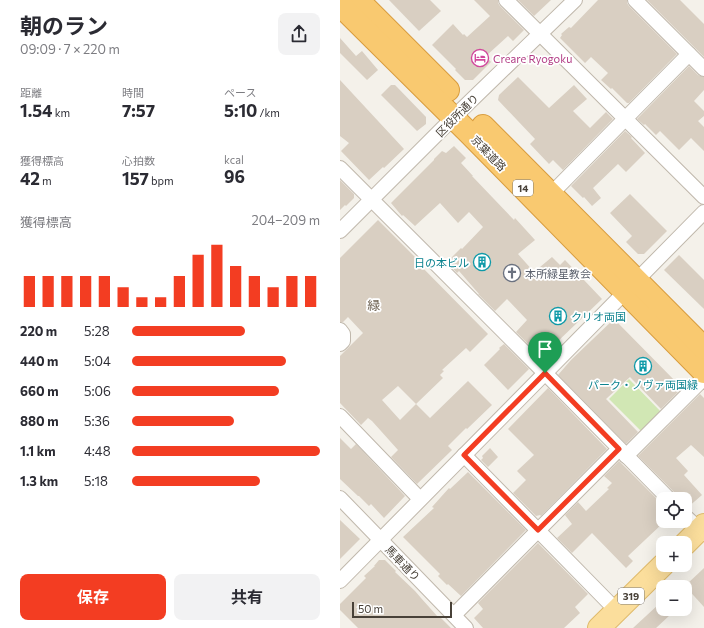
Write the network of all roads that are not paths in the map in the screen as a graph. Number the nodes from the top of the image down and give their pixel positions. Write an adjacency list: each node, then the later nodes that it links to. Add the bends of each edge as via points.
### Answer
1 (358, 0): 9 (highway, 京葉道路 / 14)
2 (506, 0): 6 (street)
3 (575, 0): 6 (street, 区役所通り)
4 (635, 0): 7 (street)
5 (340, 5): 9 (highway, 京葉道路 / 14)
6 (541, 34): 9 (street, 区役所通り); 10 (street)
7 (690, 54): 8 (street); 10 (street)
8 (704, 69)
9 (459, 112): 12 (highway, 京葉道路 / 14); 14 (street, 区役所通り); 17 (highway, 京葉道路 / 14)
10 (626, 119): 12 (street); 13 (street)
11 (340, 168): 14 (street)
12 (551, 194): 17 (highway, 京葉道路 / 14)
13 (704, 197)
14 (371, 200): 16 (street, 区役所通り); 22 (street)
15 (704, 212): 17 (street)
16 (340, 231)
17 (631, 286): 20 (highway, 京葉道路 / 14); 21 (highway, 京葉道路 / 14); 22 (street)
18 (340, 330): 19 (street, via 343,334 343,342)
19 (340, 344)
20 (704, 348)
21 (704, 372)
22 (545, 373): 25 (street); 26 (street)
23 (704, 378): 25 (street)
24 (340, 416): 29 (street)
25 (622, 453): 27 (street); 30 (street)
26 (464, 455): 29 (street); 30 (street)
27 (661, 492)
28 (340, 498): 31 (street, 馬車通り)
29 (420, 499): 31 (street)
30 (538, 530): 34 (street); 35 (street)
31 (380, 540): 33 (street); 35 (street, 馬車通り)
32 (656, 572): 34 (main road, 319)
33 (340, 581)
34 (617, 611): 37 (main road, 319)
35 (454, 615): 36 (street, 馬車通り)
36 (466, 628)
37 (599, 628)

